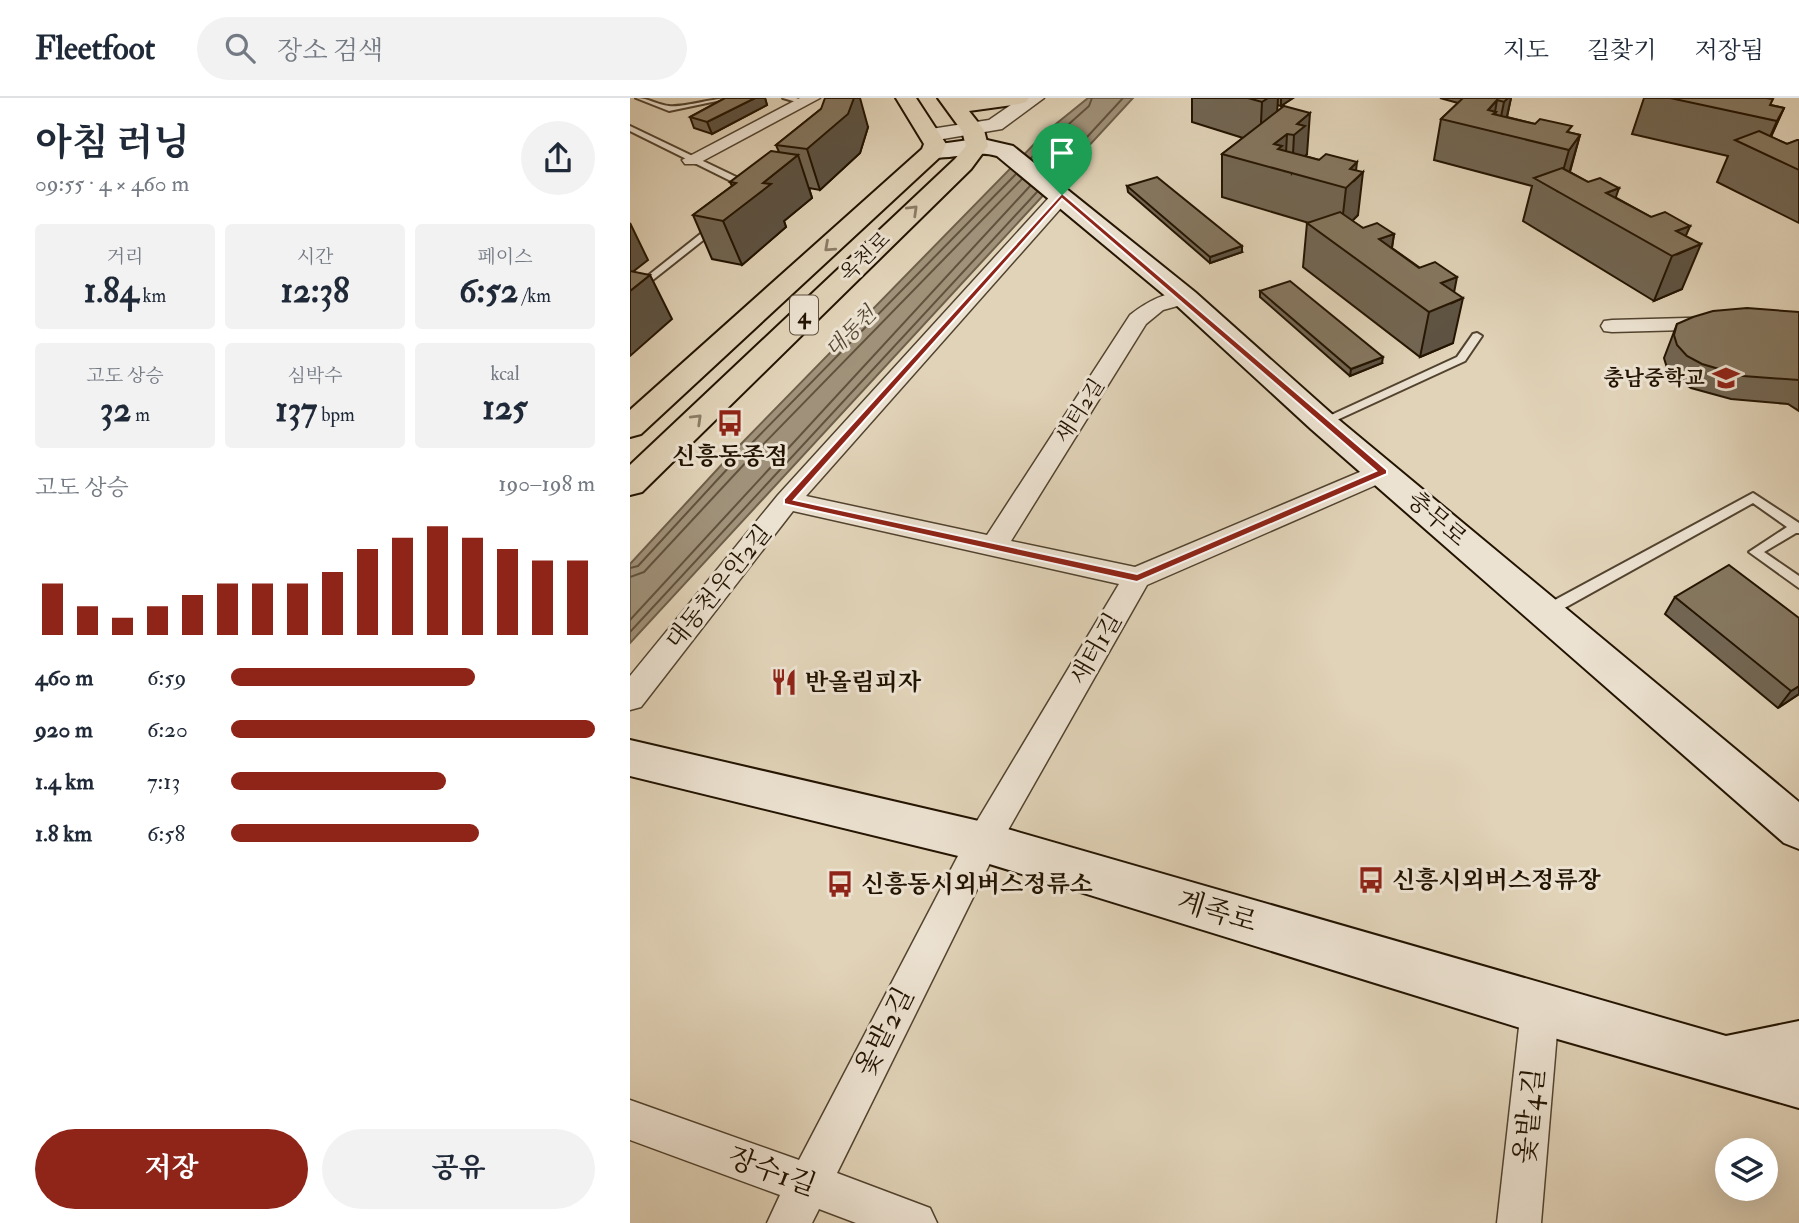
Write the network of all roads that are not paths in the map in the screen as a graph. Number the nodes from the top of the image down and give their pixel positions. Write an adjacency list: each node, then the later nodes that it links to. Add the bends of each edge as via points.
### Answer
1 (640, 98): 2 (lane, via 669,109)
2 (727, 98)
3 (906, 98): 10 (main road)
4 (1019, 98): 7 (main road)
5 (1034, 98): 9 (street)
6 (801, 99): 11 (street)
7 (951, 102): 9 (main road)
8 (630, 128): 11 (lane)
9 (975, 138): 10 (main road); 12 (main road, 충무로, via 1011,156); 23 (main road, 옥천로 / 4, one-way to 9, via 963,164)
10 (932, 143): 21 (main road, one-way to 21, via 919,166)
11 (691, 160): 13 (lane, via 760,191)
12 (1062, 195): 16 (main road, 충무로); 24 (street, 대동천우안2길)
13 (749, 200)
14 (727, 217): 15 (lane)
15 (630, 295)
16 (1185, 298): 20 (main road, 충무로); 26 (street, 새터2길, via 1156,305 1138,320)
17 (1799, 321): 18 (street)
18 (1612, 327)
19 (1477, 337): 20 (lane, via 1461,359)
20 (1322, 422): 22 (main road, 충무로)
21 (630, 427)
22 (1383, 472): 27 (street); 29 (main road, 충무로)
23 (630, 484)
24 (787, 501): 26 (street); 30 (street, 대동천우안2길)
25 (1797, 528): 28 (lane, via 1755,552); 29 (lane, via 1753,497)
26 (993, 546): 27 (street)
27 (1137, 578): 33 (street, 새터1길)
28 (1799, 583)
29 (1545, 612): 32 (main road, 충무로)
30 (630, 698)
31 (630, 758): 33 (main road, 계족로)
32 (1799, 829)
33 (983, 842): 34 (main road, 계족로); 39 (street, 옻밭2길)
34 (1541, 1009): 36 (main road, 계족로); 42 (street, 옻밭4길)
35 (1799, 1046): 36 (main road)
36 (1724, 1061): 37 (main road, 계족로)
37 (1799, 1082)
38 (630, 1120): 39 (street, 장수1길)
39 (807, 1185): 40 (street, 옻밭2길); 41 (street, 장수1길)
40 (789, 1223)
41 (915, 1223)
42 (1519, 1223)

